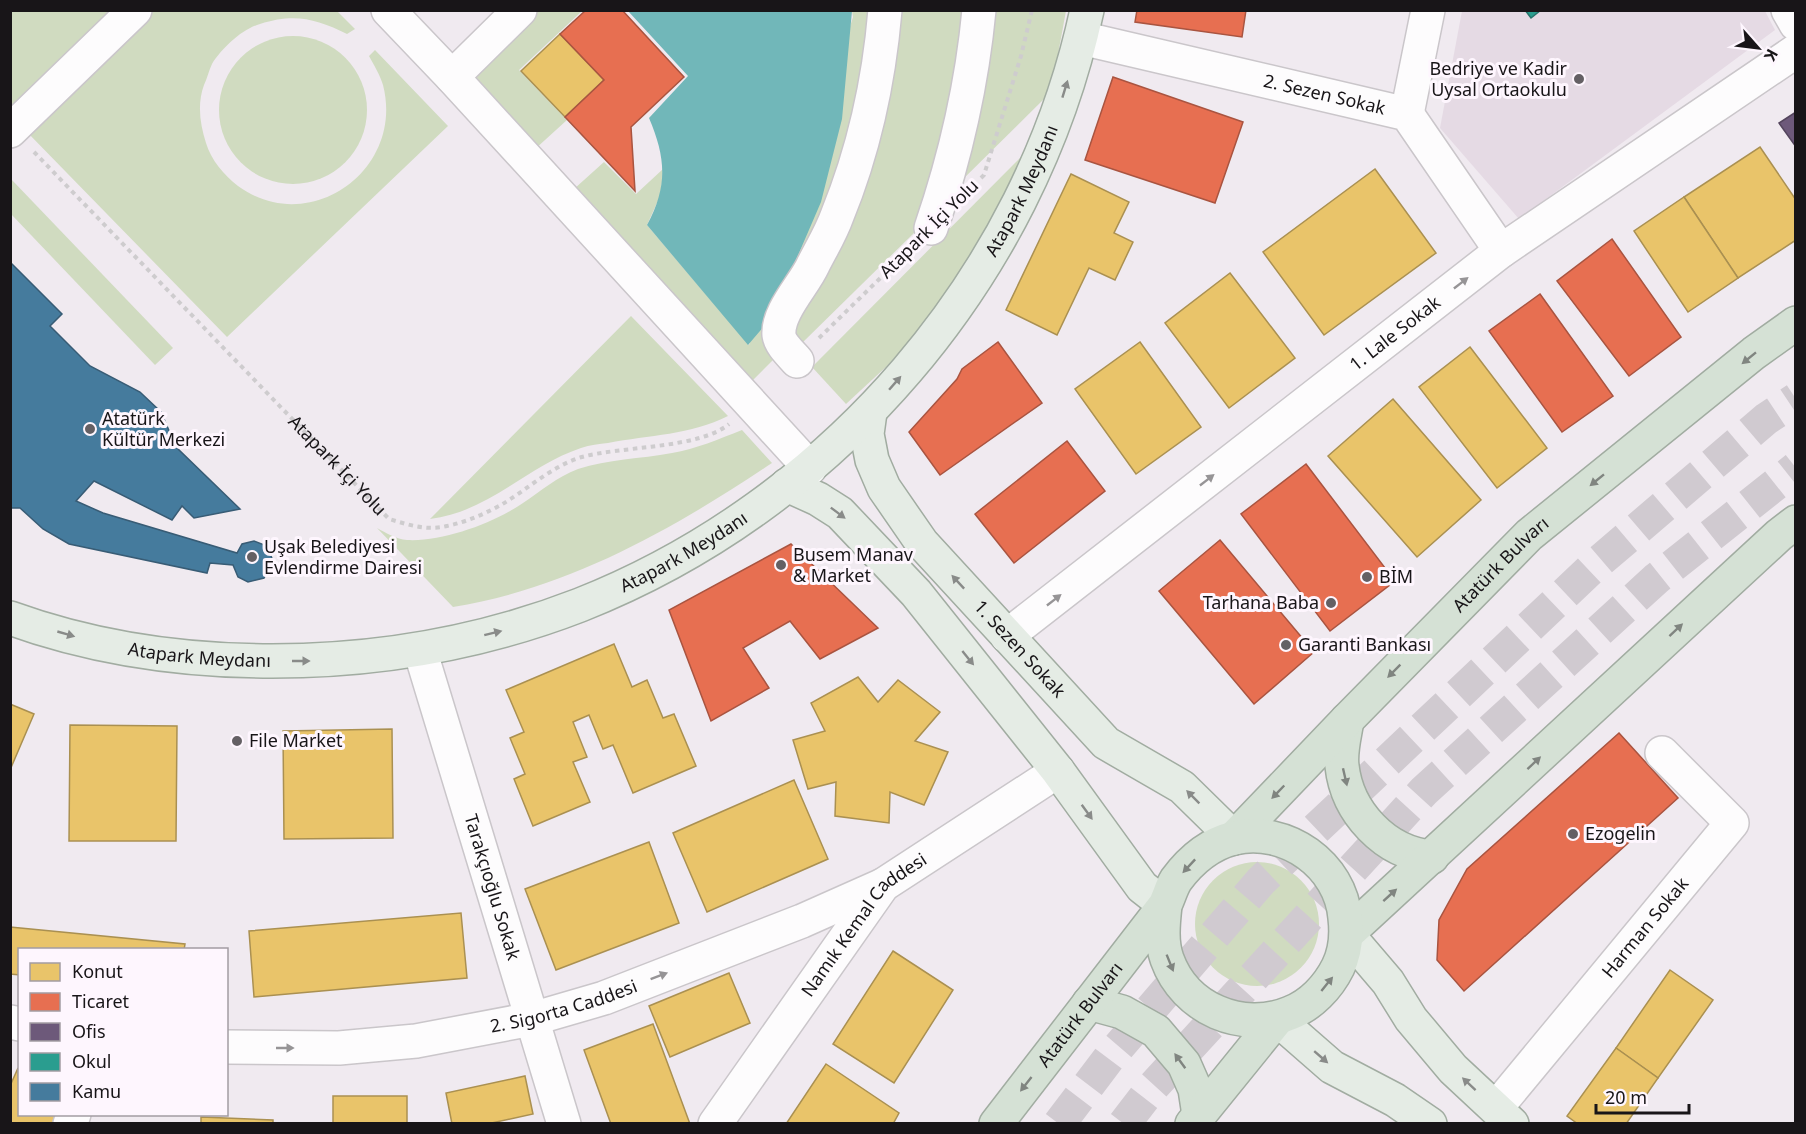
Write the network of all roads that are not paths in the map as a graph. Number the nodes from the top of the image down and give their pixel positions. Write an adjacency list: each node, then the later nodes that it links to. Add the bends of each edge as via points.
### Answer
1 (135, 10): 13 (street)
2 (388, 10): 11 (street)
3 (520, 10): 11 (street)
4 (885, 10): 17 (street, via 878,76 854,168 837,216 782,319 779,335)
5 (979, 10): 14 (street, via 965,104)
6 (1428, 10): 12 (street)
7 (1788, 10): 9 (street)
8 (1084, 24): 12 (street, 2. Sezen Sokak); 18 (main road, Atapark Meydanı, one-way to 8, via 928,346 978,276 1020,201 1055,121)
9 (1796, 24)
10 (1796, 51): 15 (street, 1. Lale Sokak)
11 (452, 77): 19 (street, via 753,405)
12 (1407, 114): 15 (street, 2. Sezen Sokak)
13 (11, 130)
14 (931, 228)
15 (1501, 251): 22 (street, 1. Lale Sokak, one-way to 15)
16 (1796, 322): 24 (highway, Atatürk Bulvarı, one-way to 24, via 1529,535)
17 (796, 361)
18 (870, 412): 19 (main road, Atapark Meydanı); 22 (main road, 1. Sezen Sokak, one-way to 18, via 922,543 884,488 872,460 867,434)
19 (798, 476): 23 (main road, Atapark Meydanı, one-way to 19, via 501,631 580,605 656,570 728,529); 26 (main road, one-way to 26, via 818,499 860,532 916,593)
20 (1790, 535): 28 (highway, one-way to 20)
21 (10, 618): 23 (main road, Atapark Meydanı, one-way to 23, via 77,637 185,657 312,661)
22 (1007, 636): 27 (main road, 1. Sezen Sokak, one-way to 22, via 1182,786 1106,743)
23 (420, 650): 33 (street, Tarakçıoğlu Sokak)
24 (1347, 720): 27 (highway, Atatürk Bulvarı, one-way to 27); 28 (highway, one-way to 28, via 1342,764 1352,801 1360,814 1393,845)
25 (1662, 753): 36 (street, Harman Sokak, via 1732,823)
26 (1058, 771): 29 (street, Namık Kemal Caddesi); 30 (main road, one-way to 30, via 1142,887)
27 (1234, 838): 30 (highway, Atatürk Bulvarı, one-way to 30, via 1211,847 1191,862 1175,882); 31 (highway, Atatürk Bulvarı, via 1263,836 1290,843 1314,858 1333,880 1344,906)
28 (1432, 857): 31 (highway, one-way to 28)
29 (882, 885): 33 (street, 2. Sigorta Caddesi, one-way to 29, via 615,994 802,921); 39 (street, Namık Kemal Caddesi)
30 (1165, 905): 32 (highway, Atatürk Bulvarı); 34 (highway, Atatürk Bulvarı, one-way to 34, via 1162,933 1167,959 1180,984 1199,1003 1223,1016 1249,1021)
31 (1347, 934): 34 (highway, Atatürk Bulvarı, one-way to 31, via 1298,1010 1333,978 1343,957); 36 (main road, one-way to 31, via 1453,1068)
32 (1089, 1003): 37 (highway, one-way to 32, via 1196,1089 1184,1064 1156,1031 1122,1012); 40 (highway, Atatürk Bulvarı, one-way to 40)
33 (532, 1019): 35 (street, 2. Sigorta Caddesi, one-way to 33, via 339,1048 416,1041); 38 (street, Tarakçıoğlu Sokak)
34 (1277, 1019): 37 (highway, Atatürk Bulvarı); 41 (main road, one-way to 41, via 1332,1067 1395,1100)
35 (228, 1047)
36 (1504, 1116)
37 (1196, 1119)
38 (564, 1124)
39 (715, 1124)
40 (996, 1124)
41 (1430, 1124)

